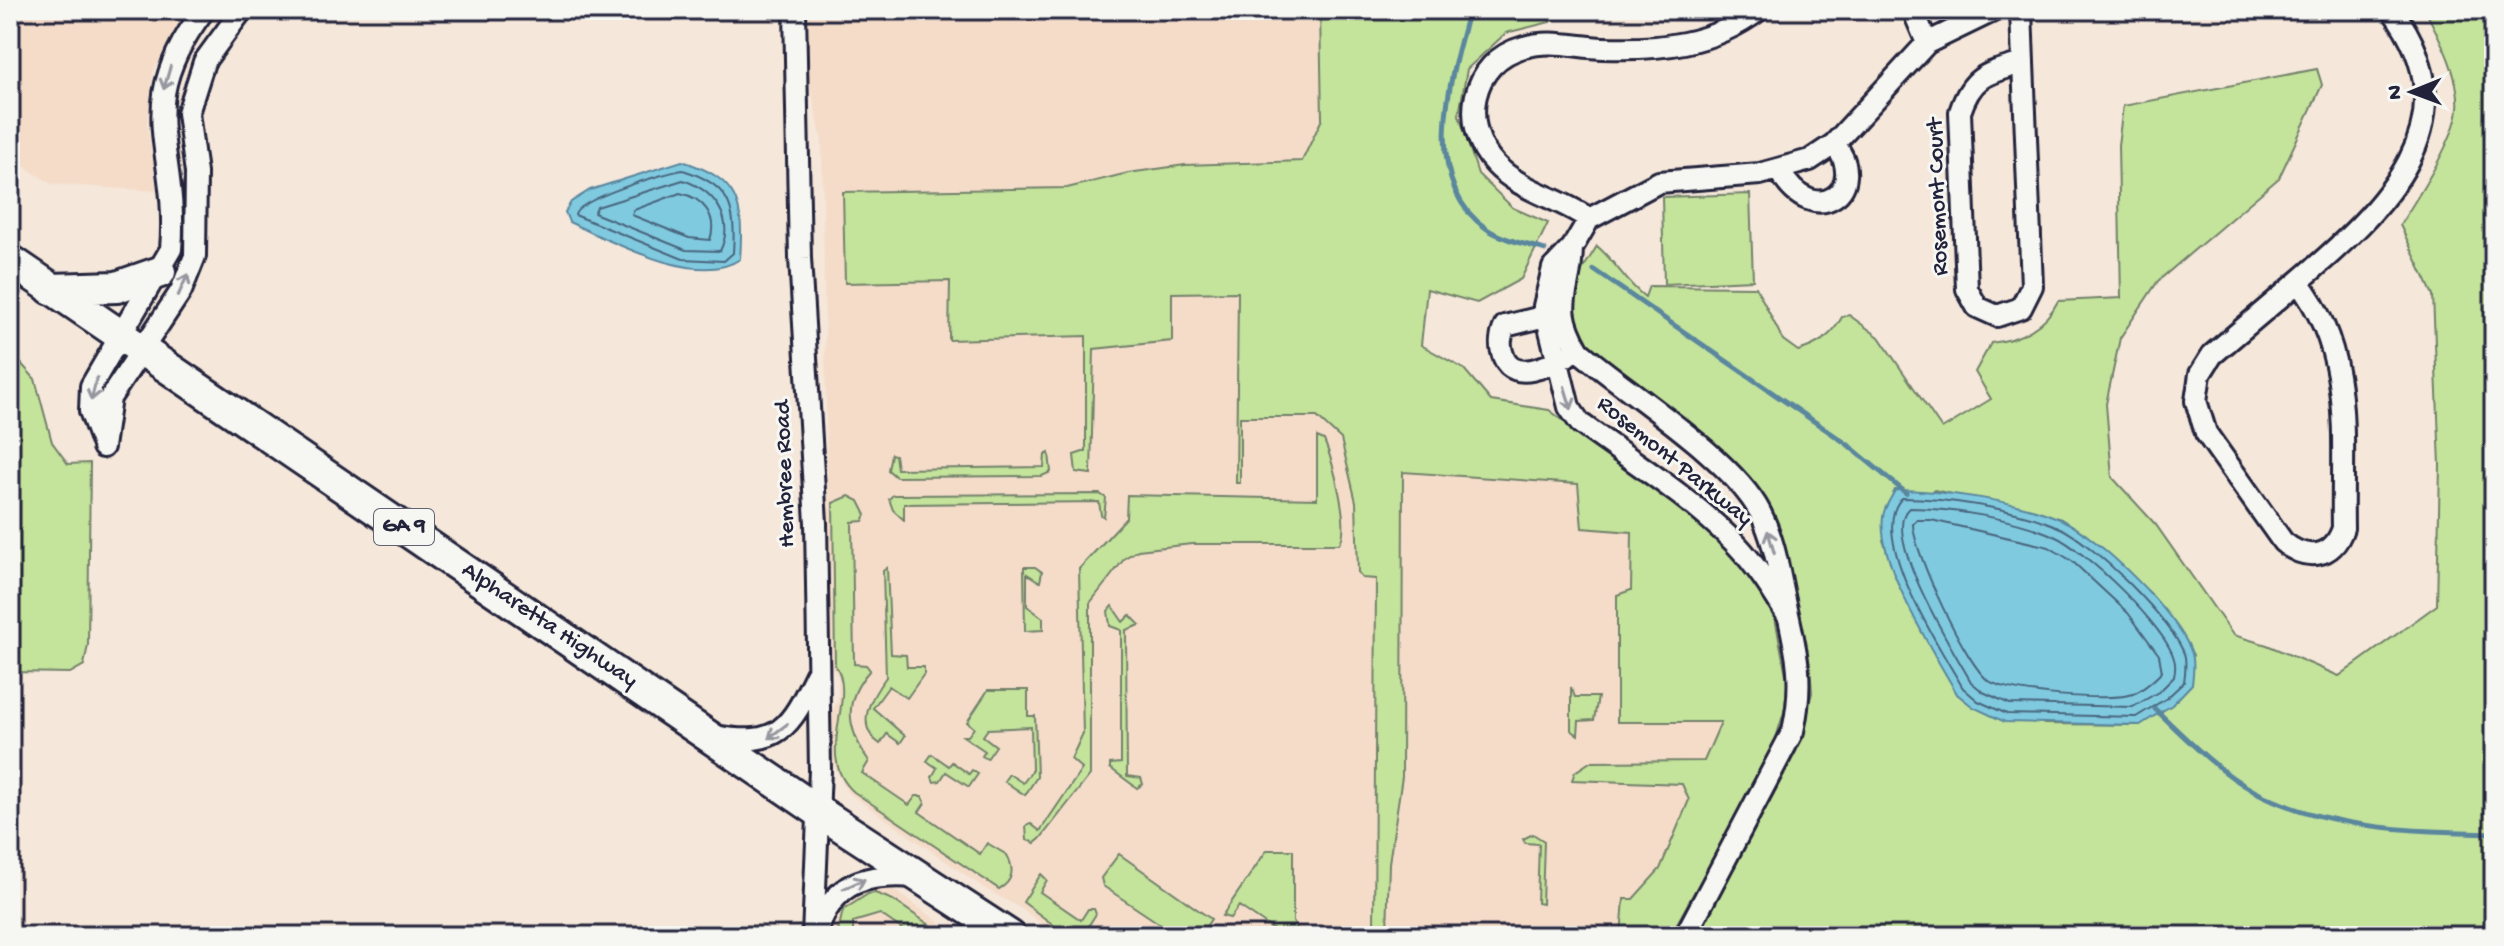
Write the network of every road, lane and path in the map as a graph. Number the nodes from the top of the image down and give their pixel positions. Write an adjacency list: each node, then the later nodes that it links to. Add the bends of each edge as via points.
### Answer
1 (204, 10): 15 (street, one-way to 15, via 185,35 164,86 161,140 174,223 171,249)
2 (242, 10): 19 (street, one-way to 2, via 181,291 195,256 196,173 188,113 204,62)
3 (795, 10): 23 (street, Hembree Road)
4 (1759, 10): 13 (street, via 1737,27 1692,42 1604,48 1537,43 1519,48 1486,73 1471,116 1484,149 1516,180)
5 (1913, 10): 9 (street)
6 (1995, 10): 9 (street)
7 (2021, 10): 10 (street, Rosemont Court)
8 (2392, 10): 16 (street, via 2410,34 2424,68 2427,104 2421,139 2374,212)
9 (1927, 43): 11 (street)
10 (2023, 63): 10 (street, Rosemont Court, via 2032,286 2021,308 1997,316 1977,307 1967,289 1960,112 1978,79)
11 (1834, 144): 12 (street); 12 (street, via 1848,173 1843,188 1831,199 1801,199)
12 (1780, 172): 13 (street, via 1659,182)
13 (1589, 219): 18 (street, Rosemont Parkway, via 1572,248 1571,273)
14 (10, 260): 17 (highway, Alpharetta Highway / GA 9)
15 (160, 272): 17 (highway, via 117,287); 19 (street, one-way to 19)
16 (2298, 282): 16 (street, via 2212,355 2200,374 2196,401 2206,433 2283,542 2296,553 2312,556 2332,548 2343,528 2340,380 2328,327)
17 (51, 289): 19 (highway, Alpharetta Highway / GA 9)
18 (1553, 314): 20 (street, Rosemont Parkway); 21 (street, Rosemont Parkway); 21 (street, via 1505,326 1500,346 1515,370)
19 (131, 344): 24 (highway, Alpharetta Highway / GA 9)
20 (1579, 351): 21 (street); 22 (street, Rosemont Parkway, one-way to 20, via 1771,536 1758,508 1711,456)
21 (1558, 361): 22 (street, Rosemont Parkway, one-way to 22, via 1569,407 1580,423 1734,542)
22 (1789, 618): 29 (street, Rosemont Parkway, via 1801,675 1793,731)
23 (818, 671): 24 (street, one-way to 24, via 780,733 743,742); 25 (street, Hembree Road)
24 (709, 735): 25 (highway, Alpharetta Highway / GA 9)
25 (818, 811): 26 (highway, Alpharetta Highway / GA 9); 27 (street, Hembree Road)
26 (920, 878): 27 (street, one-way to 26, via 841,890 875,877); 28 (highway, Alpharetta Highway / GA 9)
27 (814, 936)
28 (1010, 936)
29 (1685, 936)

